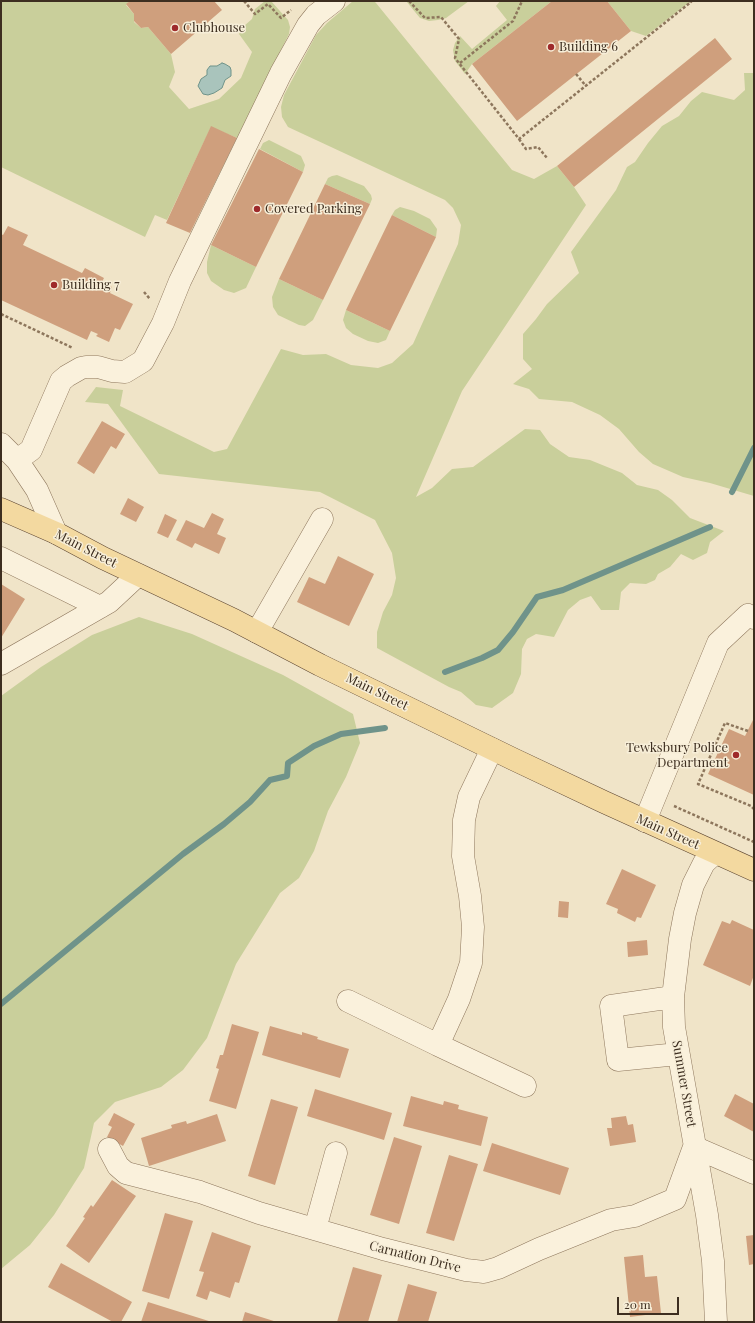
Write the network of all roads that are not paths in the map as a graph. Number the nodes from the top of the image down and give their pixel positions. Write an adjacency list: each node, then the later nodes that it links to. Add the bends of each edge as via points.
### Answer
1 (334, 1): 3 (street, via 308,25 285,66 143,361 125,372 98,366 81,368 67,376 61,381 31,450)
2 (1, 444): 3 (street)
3 (17, 460): 6 (street, via 37,490)
4 (1, 509): 6 (main road, Main Street)
5 (322, 519): 11 (street)
6 (56, 533): 8 (main road, Main Street)
7 (1, 558): 9 (street)
8 (138, 575): 9 (street); 11 (main road, Main Street)
9 (100, 607): 12 (street)
10 (754, 618): 14 (street, via 748,615 718,643)
11 (257, 632): 13 (main road, Main Street)
12 (1, 664)
13 (492, 749): 14 (main road, Main Street); 19 (street, via 469,797 464,820 463,856 473,927 471,963 459,999)
14 (645, 822): 15 (main road, Main Street)
15 (715, 853): 16 (main road, Main Street); 17 (street, Summer Street, via 704,863 693,885 680,939)
16 (754, 870)
17 (673, 998): 20 (street, Summer Street); 20 (street, via 611,1006 618,1060)
18 (348, 1001): 19 (street)
19 (438, 1045): 21 (street)
20 (678, 1054): 22 (street, Summer Street)
21 (525, 1086)
22 (694, 1147): 25 (street); 26 (street, Carnation Drive, via 675,1200 635,1216 611,1220 484,1272 466,1270); 27 (street, Summer Street, via 713,1261)
23 (109, 1149): 26 (street, Carnation Drive, via 118,1166 126,1173 200,1192)
24 (336, 1153): 26 (street)
25 (754, 1173)
26 (314, 1229)
27 (716, 1322)

